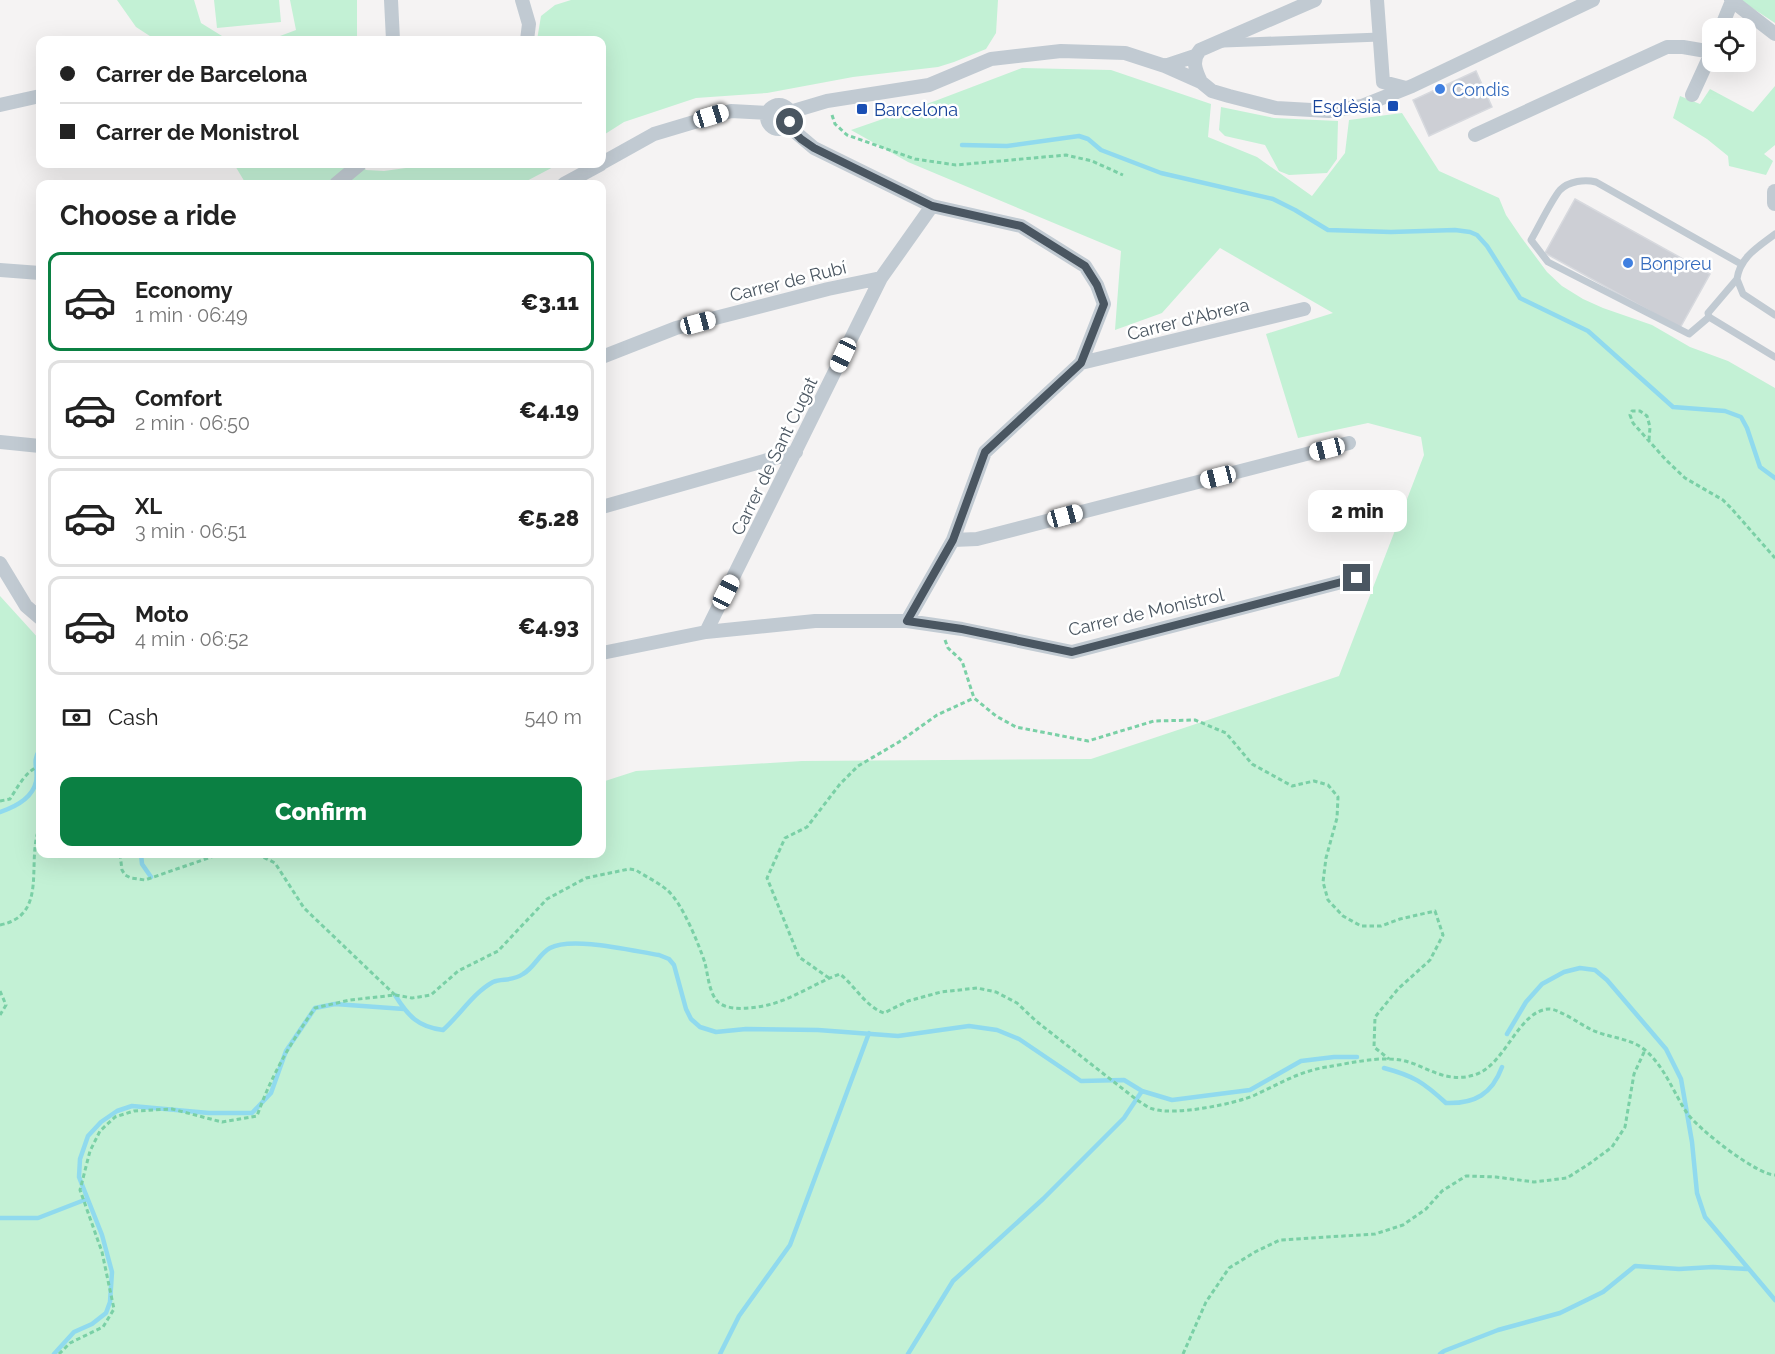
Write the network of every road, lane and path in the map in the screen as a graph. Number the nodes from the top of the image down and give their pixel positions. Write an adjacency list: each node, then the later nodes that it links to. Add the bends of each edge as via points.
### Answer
1 (391, 0): 9 (street)
2 (522, 0): 10 (street, via 529,24)
3 (1315, 0): 12 (street)
4 (1377, 0): 11 (street)
5 (1593, 0): 19 (street)
6 (1731, 0): 7 (street); 8 (street)
7 (1725, 18)
8 (1775, 34)
9 (393, 36)
10 (528, 36)
11 (1380, 37): 12 (street); 18 (street)
12 (1214, 44): 14 (street)
13 (1702, 50): 27 (street, via 1667,47)
14 (1195, 56): 15 (street); 17 (street)
15 (1165, 66): 17 (street); 23 (street, via 1125,53 1061,51 991,59 929,85)
16 (1702, 72): 20 (street)
17 (1201, 82): 22 (street, via 1212,90 1276,108 1329,111)
18 (1383, 82): 19 (street); 22 (street)
19 (1406, 88): 22 (street)
20 (1692, 95)
21 (36, 97): 24 (street)
22 (1380, 100)
23 (827, 101): 26 (street); 31 (path, via 835,124 847,135 915,159 956,165 1066,155)
24 (0, 105)
25 (767, 113): 26 (street, via 778,105 785,107); 26 (street, via 768,123 780,130); 28 (street, via 731,111 654,134)
26 (789, 119): 36 (street, via 801,139 814,148)
27 (1475, 135)
28 (606, 160)
29 (355, 168): 32 (street)
30 (592, 168): 33 (street)
31 (1123, 175)
32 (341, 180)
33 (571, 180)
34 (1775, 192): 35 (street)
35 (1775, 203)
36 (932, 206): 41 (street, Carrer de Sant Cugat); 48 (street, via 1021,226 1085,266 1104,304)
37 (1775, 234): 38 (lane)
38 (1741, 264): 42 (lane); 45 (lane, via 1589,180 1560,189 1531,240 1548,262 1689,334)
39 (0, 270): 40 (street)
40 (36, 273)
41 (881, 278): 46 (street, Carrer de Rubí, via 676,328); 53 (street, Carrer de Sant Cugat)
42 (1737, 279): 44 (lane, via 1743,294); 45 (lane, via 1708,313)
43 (1304, 309): 48 (street, Carrer d'Abrera)
44 (1775, 315)
45 (1709, 317): 47 (lane)
46 (606, 355)
47 (1775, 357)
48 (1081, 363): 55 (street, via 985,452)
49 (1649, 440): 49 (path, via 1633,423 1632,411 1647,416); 56 (path, via 1685,478 1723,500)
50 (0, 442): 52 (street)
51 (1349, 443): 55 (street, via 977,539)
52 (36, 446)
53 (796, 452): 54 (street); 62 (street, Carrer de Sant Cugat)
54 (606, 506)
55 (953, 540): 60 (street)
56 (1775, 558)
57 (0, 563): 59 (street, via 26,606)
58 (1357, 578): 61 (street, Carrer de Monistrol, via 1072,652)
59 (36, 615)
60 (907, 621): 61 (street, Carrer de Monistrol); 62 (street, Carrer de Monistrol, via 815,621)
61 (940, 626): 64 (path, via 948,648 962,661)
62 (706, 632): 63 (street)
63 (606, 652)
64 (974, 698): 72 (path, via 937,715 858,766 807,826 785,838 767,878 799,957); 77 (path, via 1016,727 1088,741 1154,721 1195,720 1226,733 1252,764 1292,786 1328,784 1338,798 1323,882 1328,900 1343,916 1361,926 1381,926 1435,911 1443,935 1430,960 1375,1017 1374,1047)
65 (36, 767): 66 (path, via 10,799)
66 (0, 801)
67 (36, 840): 71 (path, via 29,903 17,920)
68 (120, 858): 69 (path, via 125,875 138,880)
69 (208, 858)
70 (264, 858): 74 (path, via 275,863 304,908)
71 (0, 925)
72 (829, 978): 74 (path, via 771,1004 743,1008 722,1005 713,995 704,960 672,894 629,868 586,878 548,899 498,951 458,971 431,995); 77 (path, via 840,974 875,1010 884,1013 941,992 977,988 996,992 1017,1003 1153,1109 1173,1111 1238,1101 1303,1072)
73 (0, 991): 75 (path, via 6,1005)
74 (395, 995): 79 (path, via 315,1008 267,1086 257,1116 222,1122 172,1109 134,1111 115,1117 100,1131 90,1151 80,1190 102,1252 114,1309 103,1327 70,1343)
75 (0, 1015)
76 (1645, 1050): 77 (path, via 1548,1009 1520,1027 1495,1063 1478,1073 1455,1079); 78 (path, via 1700,1126 1737,1156 1768,1175); 80 (path, via 1634,1074 1625,1126 1612,1147 1589,1164 1567,1178 1534,1182 1466,1176 1403,1225 1375,1234 1280,1240 1229,1269 1206,1302)
77 (1389, 1059)
78 (1775, 1175)
79 (59, 1354)
80 (1183, 1354)

